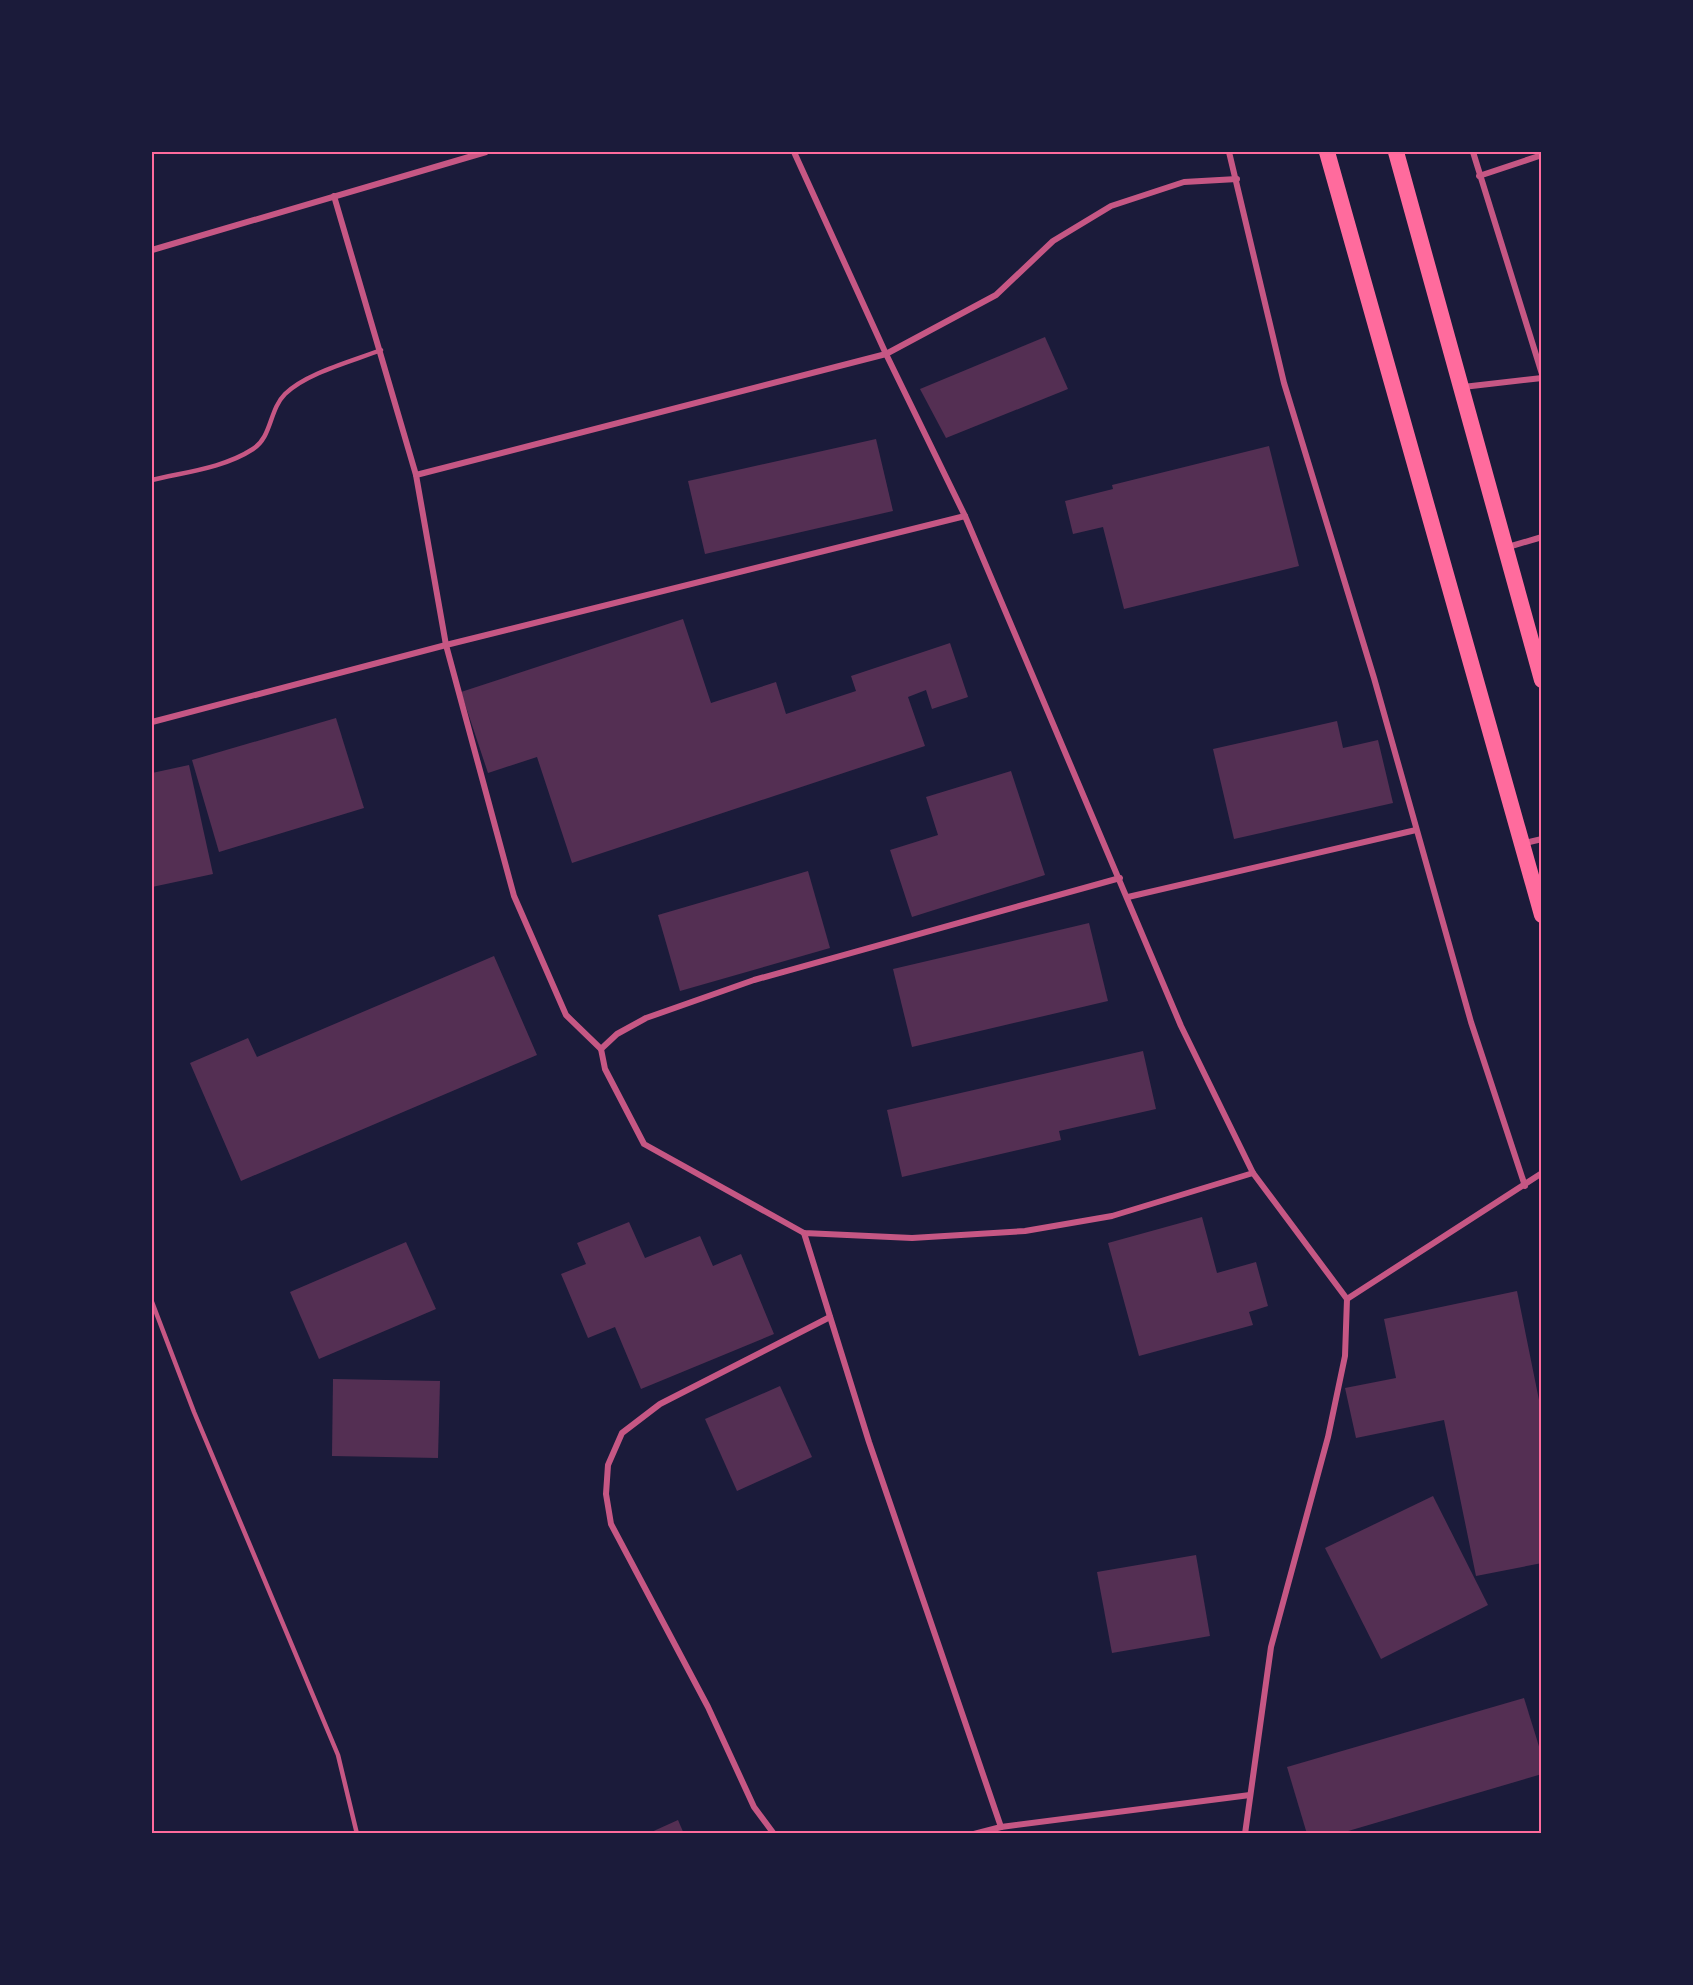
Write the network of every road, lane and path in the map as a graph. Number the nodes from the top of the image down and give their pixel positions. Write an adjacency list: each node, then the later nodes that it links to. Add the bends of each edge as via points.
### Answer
1 (486, 152): 10 (street)
2 (794, 152): 13 (street)
3 (1229, 152): 9 (street)
4 (1327, 152): 26 (highway)
5 (1396, 152): 15 (highway)
6 (1473, 152): 8 (street)
7 (1542, 155): 8 (street)
8 (1479, 176): 14 (street)
9 (1237, 179): 13 (street, via 1184,182 1110,206 1053,241 996,295); 24 (street, via 1284,382)
10 (334, 196): 11 (street); 12 (street)
11 (152, 250)
12 (381, 350): 16 (street); 17 (lane, via 310,378 286,393 276,405 265,437 256,448 234,459)
13 (886, 354): 16 (street); 18 (street)
14 (1542, 376): 15 (street)
15 (1460, 387): 20 (highway)
16 (416, 475): 21 (street)
17 (152, 480)
18 (965, 516): 21 (street); 27 (street)
19 (1542, 537): 20 (street)
20 (1505, 548): 22 (highway)
21 (446, 645): 23 (street); 30 (street, via 514,896 566,1016)
22 (1542, 680)
23 (152, 722)
24 (1416, 830): 28 (street); 33 (street, via 1471,1022)
25 (1542, 839): 26 (street)
26 (1521, 843): 29 (highway)
27 (1120, 878): 28 (street); 30 (street, via 754,980 646,1018 617,1034)
28 (1128, 897): 31 (street, via 1181,1026)
29 (1542, 915)
30 (601, 1049): 34 (street, via 605,1069 644,1144)
31 (1253, 1173): 34 (street, via 1112,1216 1025,1232 912,1238); 35 (street)
32 (1542, 1173): 33 (street)
33 (1525, 1186): 35 (street)
34 (804, 1233): 37 (street)
35 (1347, 1299): 38 (street, via 1345,1356 1328,1437 1271,1647)
36 (152, 1302): 40 (lane, via 338,1755)
37 (830, 1317): 39 (street); 41 (street, via 660,1404 622,1433 608,1465 606,1494 611,1524 708,1707 754,1807)
38 (1250, 1794): 39 (street); 43 (street)
39 (1001, 1827): 42 (street)
40 (357, 1833)
41 (774, 1833)
42 (974, 1833)
43 (1245, 1833)

